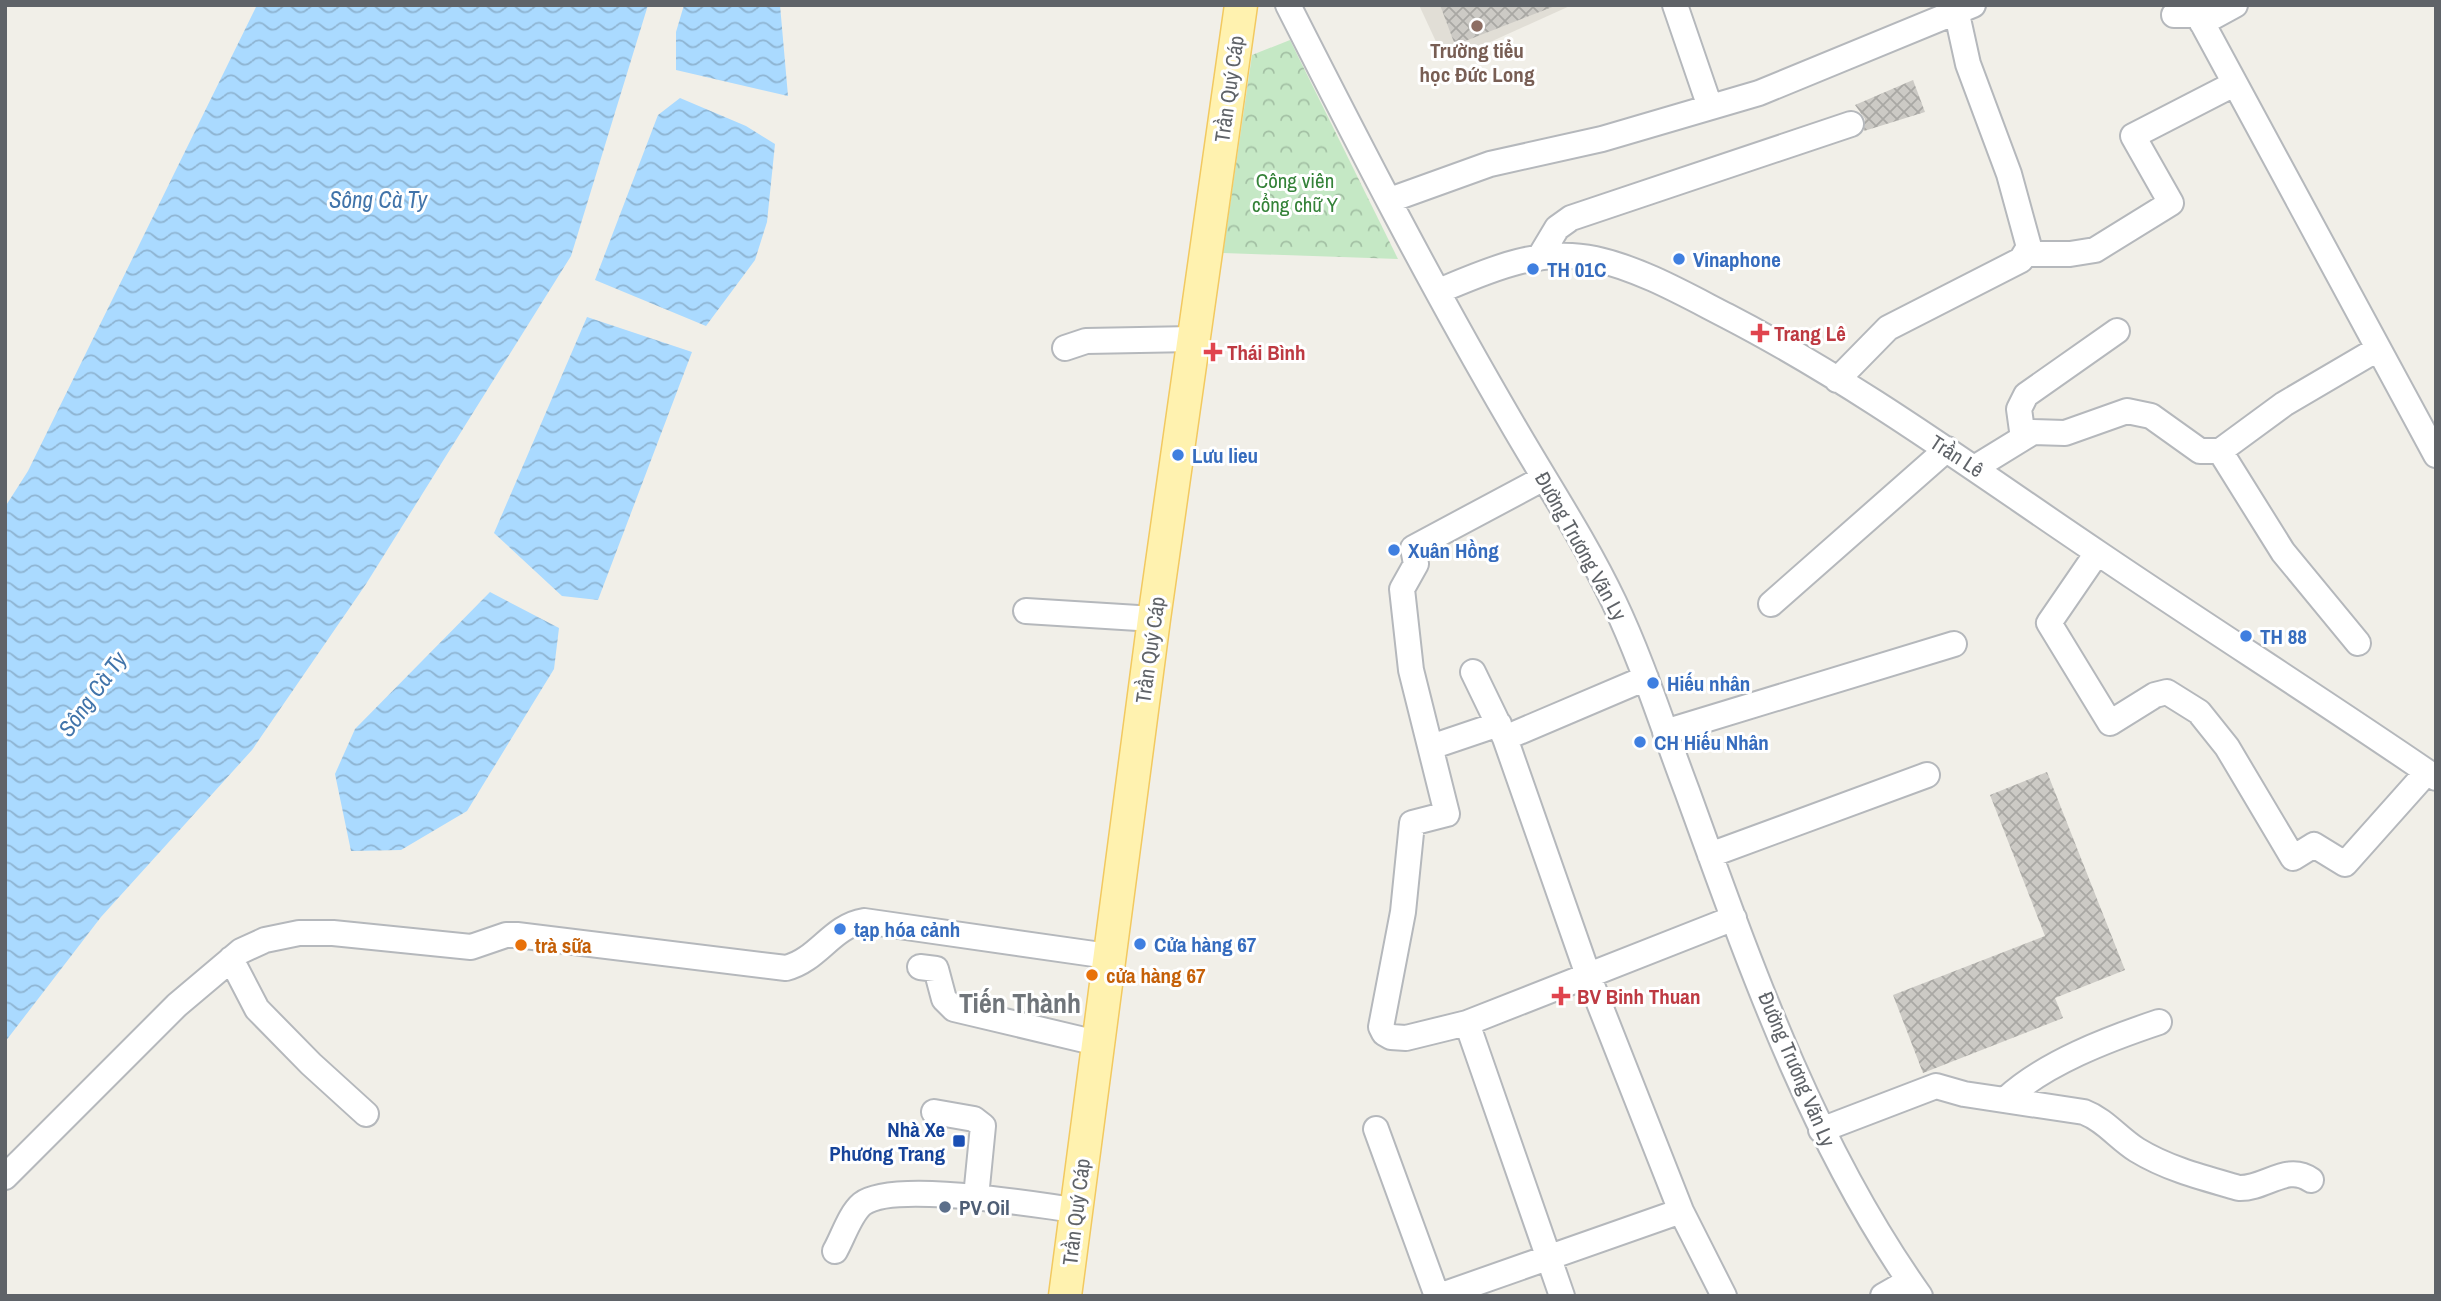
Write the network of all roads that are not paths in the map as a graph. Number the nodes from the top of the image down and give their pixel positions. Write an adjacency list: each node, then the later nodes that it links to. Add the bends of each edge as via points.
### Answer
1 (1241, 5): 16 (main road, Trần Quý Cáp)
2 (1288, 5): 11 (street, Đường Trương Văn Ly)
3 (1675, 5): 9 (street)
4 (2235, 5): 7 (street)
5 (1961, 8): 9 (street, via 1759,93); 12 (street, via 1968,64 2015,192 2029,241)
6 (2174, 15): 7 (street, via 2198,15)
7 (2202, 23): 8 (street)
8 (2234, 84): 12 (street, via 2133,136 2171,203 2095,250); 18 (street)
9 (1710, 107): 11 (street, via 1602,139 1490,164)
10 (1851, 124): 13 (street, via 1571,218 1557,228)
11 (1390, 200): 14 (street, Đường Trương Văn Ly)
12 (2026, 254): 19 (street, via 1888,328)
13 (1539, 258): 14 (street, Trần Lê, via 1513,261); 19 (street, Trần Lê, via 1594,259 1666,285)
14 (1439, 291): 25 (street, Đường Trương Văn Ly)
15 (2117, 331): 20 (street, via 2026,395 2019,410)
16 (1193, 339): 17 (street, via 1086,341); 29 (main road, Trần Quý Cáp)
17 (1065, 348)
18 (2376, 350): 22 (street, via 2284,404); 23 (street)
19 (1837, 380): 21 (street, Trần Lê)
20 (2023, 438): 22 (street, via 2033,432 2065,433 2138,411 2200,451); 24 (street)
21 (1947, 449): 24 (street, Trần Lê); 27 (street)
22 (2220, 451): 30 (street, via 2283,552)
23 (2436, 455)
24 (1976, 467): 26 (street, Trần Lê)
25 (1544, 478): 33 (street, Đường Trương Văn Ly, via 1591,556); 36 (street, via 1413,548 1416,564 1402,589 1411,670)
26 (2097, 553): 38 (street, Trần Lê); 38 (street, via 2049,623 2110,723 2167,692 2199,712 2227,747 2294,858 2314,845 2345,864)
27 (1771, 604)
28 (1026, 611): 29 (street)
29 (1154, 619): 41 (main road, Trần Quý Cáp)
30 (2358, 643)
31 (1954, 645): 35 (street)
32 (1474, 672): 34 (street)
33 (1646, 678): 34 (street); 35 (street, Đường Trương Văn Ly)
34 (1502, 731): 36 (street); 44 (street)
35 (1665, 732): 39 (street, Đường Trương Văn Ly)
36 (1430, 747): 46 (street, via 1447,814 1412,823 1403,912 1381,1027 1391,1037 1406,1038)
37 (1927, 775): 39 (street)
38 (2431, 775)
39 (1710, 855): 40 (street, Đường Trương Văn Ly)
40 (1734, 918): 44 (street); 52 (street, Đường Trương Văn Ly)
41 (1108, 956): 42 (street, via 864,921 847,926 803,962 786,968 517,935 471,947 299,933 265,940); 47 (main road, Trần Quý Cáp)
42 (231, 959): 50 (street, via 257,1009); 53 (street, via 177,1005)
43 (920, 967): 47 (street, via 936,969 944,999 954,1009)
44 (1588, 975): 46 (street); 57 (street)
45 (2159, 1022): 48 (street, via 2048,1068)
46 (1467, 1023): 59 (street)
47 (1097, 1043): 56 (main road, Trần Quý Cáp)
48 (2006, 1099): 52 (street, via 1936,1086); 54 (street, via 2092,1115 2158,1162 2220,1182 2252,1188 2286,1174)
49 (934, 1112): 55 (street, via 980,1121 983,1126)
50 (366, 1114)
51 (1376, 1129): 62 (street)
52 (1821, 1130): 60 (street, Đường Trương Văn Ly)
53 (5, 1177)
54 (2311, 1180)
55 (976, 1197): 56 (street); 58 (street, via 902,1195 870,1200 859,1207)
56 (1076, 1210): 61 (main road, Trần Quý Cáp)
57 (1681, 1211): 59 (street); 64 (street)
58 (835, 1251)
59 (1548, 1255): 62 (street); 63 (street)
60 (1914, 1288): 65 (street)
61 (1065, 1296)
62 (1438, 1296)
63 (1562, 1296)
64 (1724, 1296)
65 (1883, 1296)

